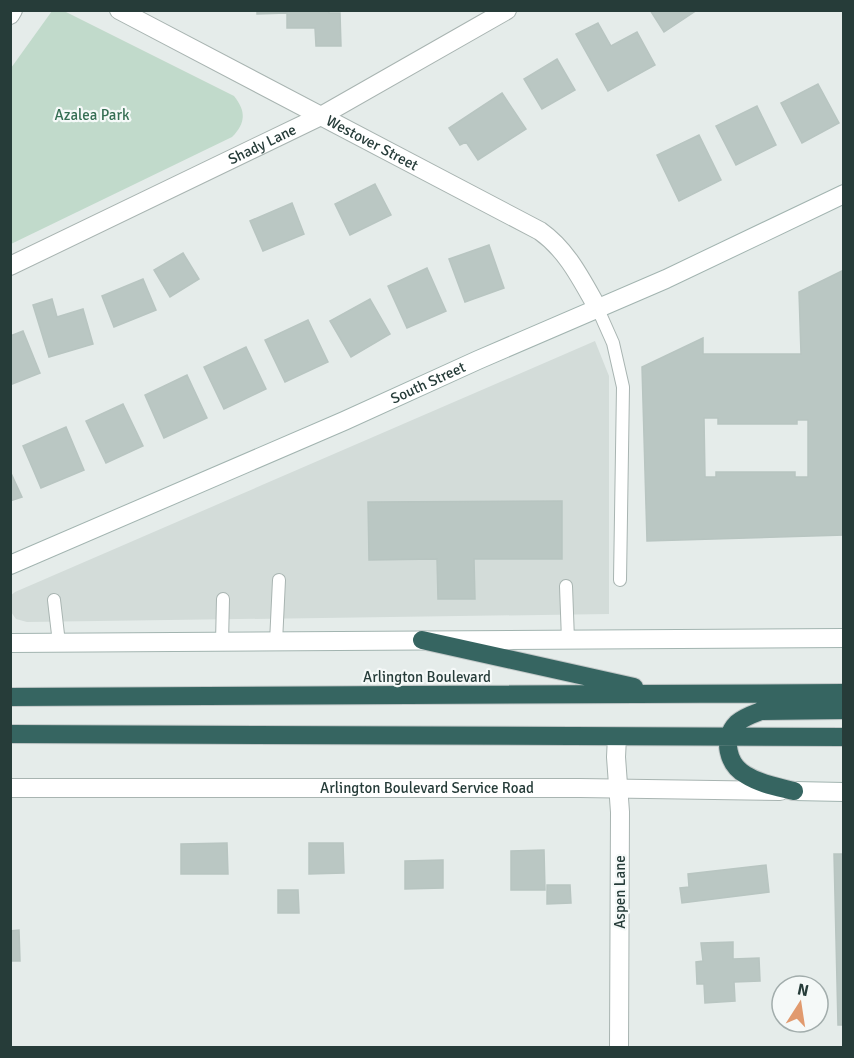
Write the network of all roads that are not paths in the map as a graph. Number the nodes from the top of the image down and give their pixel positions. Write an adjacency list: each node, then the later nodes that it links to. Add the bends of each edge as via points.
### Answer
1 (14, 10): 4 (street)
2 (118, 10): 5 (street, Westover Street)
3 (507, 10): 5 (street, Shady Lane)
4 (10, 15)
5 (321, 116): 7 (street, Shady Lane); 8 (street, Westover Street, via 546,236 568,257)
6 (843, 194): 8 (street, South Street, via 666,279)
7 (10, 266)
8 (597, 307): 9 (street, South Street); 12 (lane, via 613,343 623,387)
9 (19, 561): 10 (street, South Street)
10 (10, 571)
11 (279, 580): 21 (lane)
12 (620, 580)
13 (567, 586): 18 (lane)
14 (223, 599): 20 (lane)
15 (54, 600): 22 (lane)
16 (843, 638): 18 (street)
17 (422, 640): 18 (street); 21 (street); 24 (highway)
18 (568, 640)
19 (15, 641): 22 (street)
20 (222, 642): 21 (street); 22 (street)
21 (276, 642)
22 (59, 643)
23 (843, 693): 24 (highway, Arlington Boulevard)
24 (668, 695): 25 (highway, Arlington Boulevard)
25 (10, 697)
26 (843, 710): 29 (highway, via 761,711 738,722)
27 (10, 734): 28 (highway)
28 (617, 736): 29 (highway); 32 (street, Aspen Lane)
29 (729, 737): 30 (highway); 33 (highway, via 728,749 737,769 756,781)
30 (843, 737)
31 (10, 788): 32 (street, Arlington Boulevard Service Road)
32 (618, 788): 33 (street, Arlington Boulevard Service Road); 35 (street, Aspen Lane)
33 (795, 791): 34 (street, Arlington Boulevard Service Road)
34 (843, 792)
35 (619, 1047)

